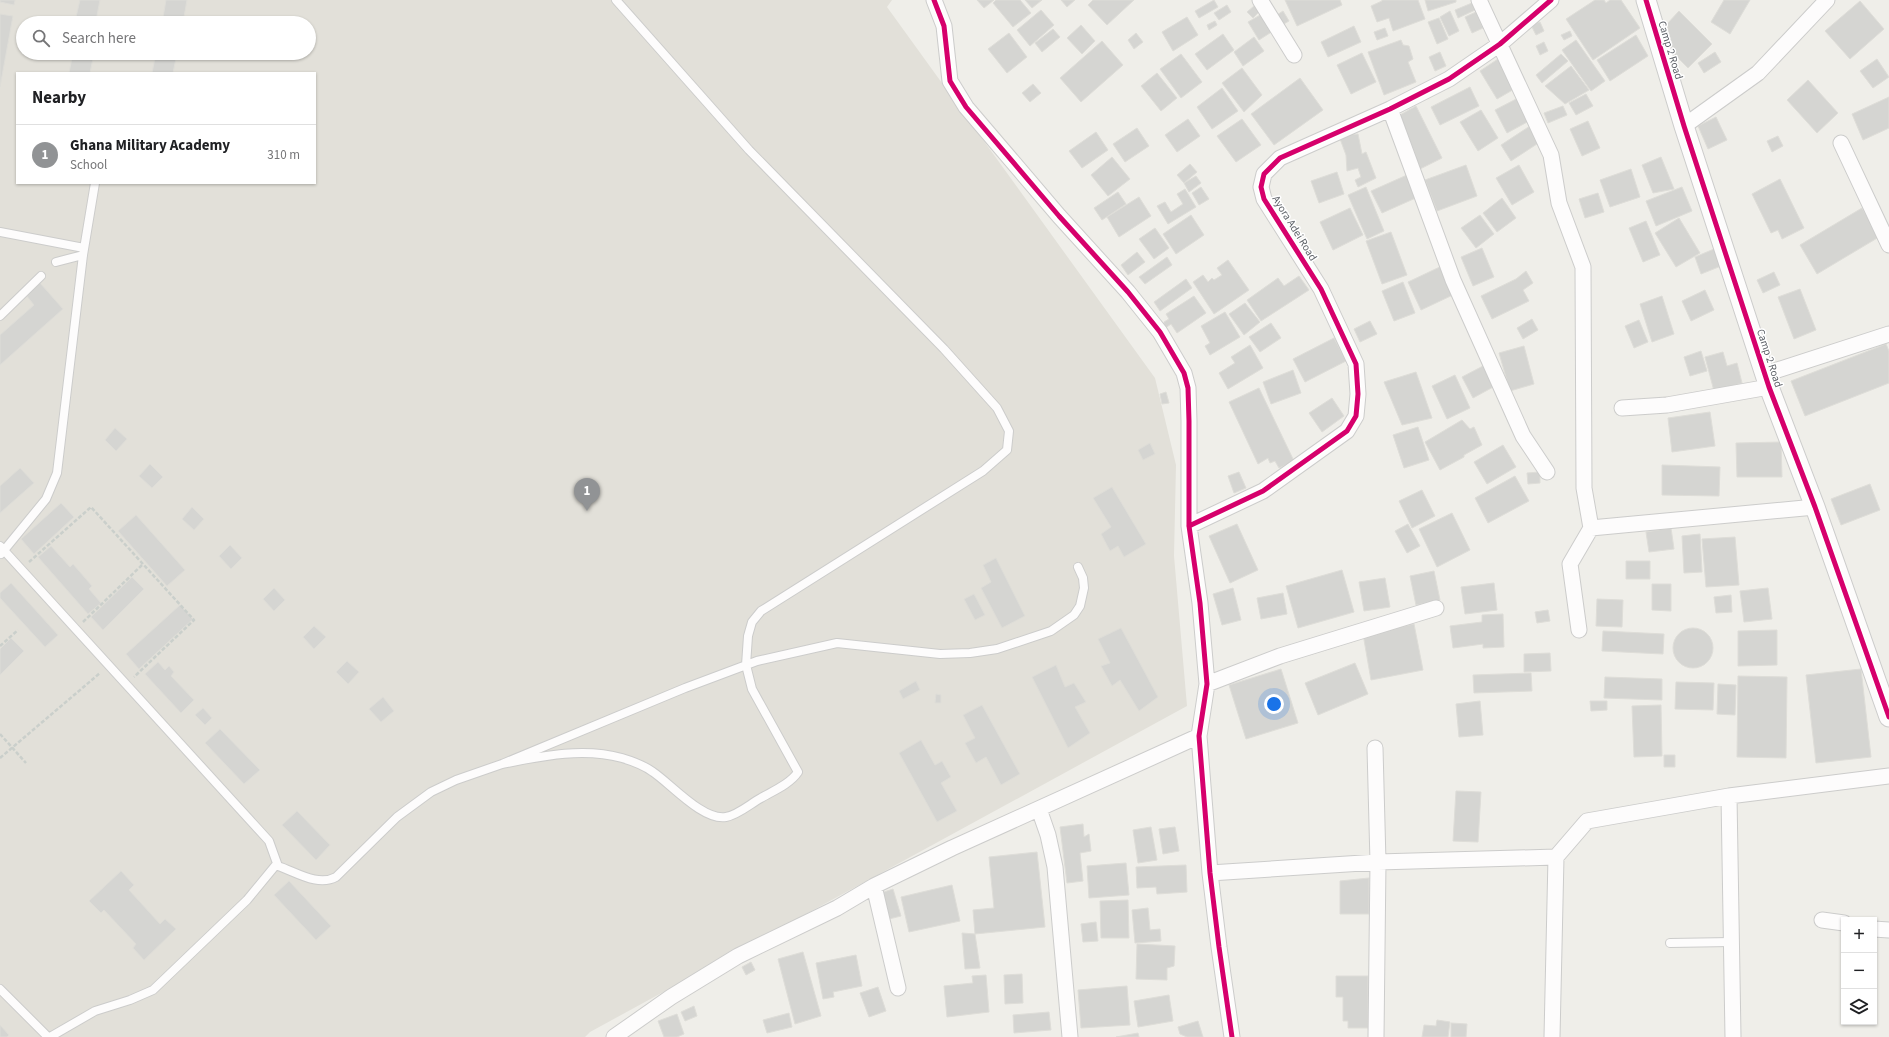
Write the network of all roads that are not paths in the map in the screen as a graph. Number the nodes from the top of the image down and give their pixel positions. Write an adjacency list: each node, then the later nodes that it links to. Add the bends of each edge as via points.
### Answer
1 (616, 0): 31 (lane, via 750,150 944,349 997,408 1009,432 1007,450 983,471 761,611 752,622 748,636)
2 (1260, 0): 9 (street)
3 (1479, 0): 8 (street)
4 (1551, 0): 8 (street, Ayora Adei Road)
5 (1646, 0): 11 (street, Camp 2 Road)
6 (1827, 0): 11 (street, via 1758,73)
7 (936, 1): 25 (street, via 944,26 950,81 966,107 1128,292 1160,332 1180,364 1188,388)
8 (1500, 44): 10 (street, Ayora Adei Road, via 1449,79); 26 (street, via 1551,155 1559,203 1583,267 1584,488)
9 (1294, 55)
10 (1390, 109): 23 (street, via 1453,280 1523,436); 25 (street, Ayora Adei Road, via 1280,158 1264,174 1261,187 1264,199 1321,289 1356,364 1356,416 1347,432 1263,491)
11 (1684, 126): 21 (street, Camp 2 Road)
12 (1840, 143): 15 (street)
13 (95, 184): 16 (lane)
14 (0, 232): 16 (lane)
15 (1889, 245)
16 (84, 252): 17 (lane); 27 (lane, via 57,473 46,499)
17 (56, 262)
18 (41, 276): 19 (lane)
19 (0, 316)
20 (1889, 334): 21 (street)
21 (1767, 381): 22 (street, via 1667,406); 24 (street, Camp 2 Road)
22 (1622, 408)
23 (1547, 472)
24 (1815, 507): 26 (street); 33 (street, Camp 2 Road)
25 (1188, 526): 32 (street, via 1200,603)
26 (1591, 528): 30 (street, via 1570,564)
27 (1, 550): 42 (lane, via 110,665 269,841)
28 (1078, 567): 31 (lane, via 1084,578 1084,588 1080,606 1074,615 1051,630 997,649 940,654 838,642)
29 (1436, 608): 32 (street, via 1280,656)
30 (1579, 630)
31 (746, 665): 36 (lane); 36 (lane, via 752,689 798,772 783,785 727,817 707,814 652,770 623,758 576,753 548,755)
32 (1207, 684): 34 (street)
33 (1889, 717)
34 (1199, 736): 39 (street); 43 (street)
35 (1375, 748): 41 (street)
36 (502, 764): 42 (lane, via 456,780 415,802 336,877 328,881 319,881)
37 (1889, 776): 38 (street)
38 (1729, 796): 40 (street, via 1587,821); 49 (street)
39 (1040, 809): 44 (street); 55 (street, via 1055,866)
40 (1556, 857): 41 (street); 58 (street)
41 (1378, 862): 43 (street); 57 (street)
42 (278, 866): 53 (lane, via 275,866 247,900 153,990 95,1011)
43 (1210, 873): 56 (street)
44 (874, 886): 52 (street); 54 (street, via 837,908 738,956 671,997)
45 (1822, 920): 46 (street)
46 (1841, 923)
47 (1877, 929): 48 (street)
48 (1889, 930)
49 (1731, 942): 50 (lane); 59 (street)
50 (1670, 943)
51 (0, 988): 53 (lane)
52 (898, 988)
53 (49, 1037)
54 (614, 1037)
55 (1070, 1037)
56 (1232, 1037)
57 (1376, 1037)
58 (1552, 1037)
59 (1733, 1037)

